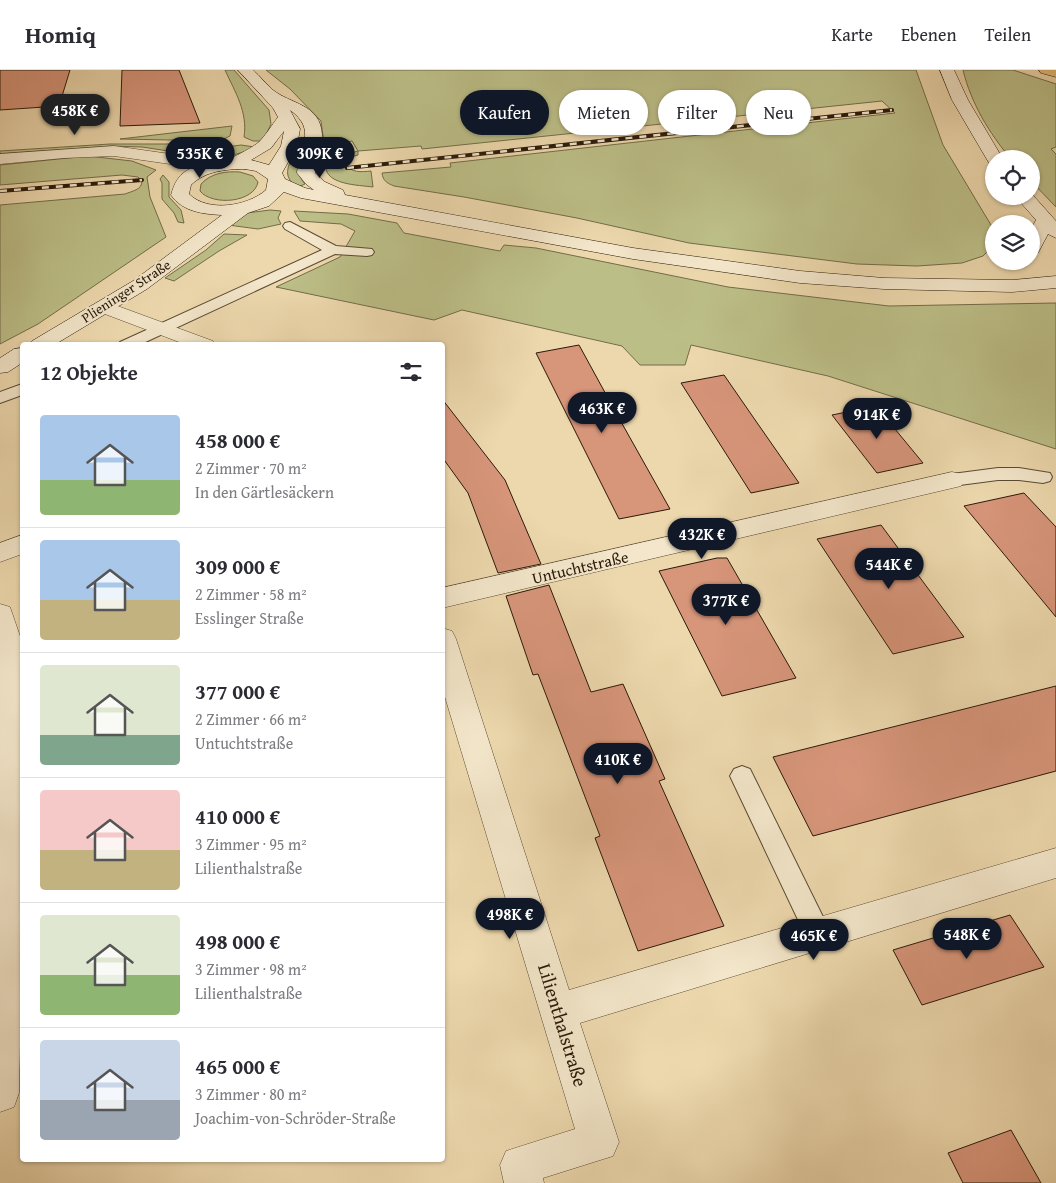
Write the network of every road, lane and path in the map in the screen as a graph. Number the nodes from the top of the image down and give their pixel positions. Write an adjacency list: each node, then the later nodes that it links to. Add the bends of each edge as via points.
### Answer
1 (245, 70): 5 (main road)
2 (1046, 70): 4 (highway)
3 (948, 72): 7 (main road, via 968,116)
4 (1056, 73)
5 (271, 95): 6 (main road, Plieninger Straße); 13 (main road, via 299,107 309,118 314,132 306,167 310,180)
6 (285, 118): 10 (main road, via 266,145); 11 (main road, Plieninger Straße, via 292,135)
7 (989, 150)
8 (149, 156): 9 (main road, via 93,151); 10 (main road); 12 (main road)
9 (0, 159)
10 (225, 165): 11 (main road, via 256,166); 12 (main road, via 195,174)
11 (276, 178): 13 (main road, via 301,192); 16 (main road, Plieninger Straße, via 272,196)
12 (187, 180): 15 (main road, via 180,194)
13 (354, 201): 17 (main road)
14 (1032, 205): 19 (main road)
15 (191, 206): 16 (main road, via 214,211); 22 (main road, Plieninger Straße, via 193,222)
16 (248, 207): 17 (main road); 22 (main road, Plieninger Straße)
17 (396, 208): 28 (main road, via 749,271 883,285)
18 (290, 226): 21 (lane)
19 (1050, 226): 20 (main road)
20 (1040, 239)
21 (333, 250): 23 (lane); 30 (lane)
22 (185, 251): 29 (main road, Plieninger Straße)
23 (367, 252)
24 (1008, 270): 28 (main road)
25 (1040, 270): 26 (main road)
26 (1056, 275)
27 (1056, 282): 28 (main road, via 1025,286)
28 (974, 285)
29 (104, 307): 30 (main road); 31 (main road, Plieninger Straße)
30 (164, 329): 32 (lane); 33 (main road)
31 (44, 342)
32 (133, 342)
33 (198, 342)
34 (20, 355): 35 (main road)
35 (0, 367)
36 (20, 390): 37 (lane)
37 (0, 398)
38 (1044, 477): 39 (lane, via 1003,472)
39 (952, 480): 42 (main road, Untuchtstraße)
40 (20, 545): 41 (main road)
41 (0, 553)
42 (445, 597)
43 (0, 614): 49 (main road, via 13,656 12,780)
44 (445, 650): 48 (main road, Lilienthalstraße)
45 (742, 776): 47 (lane)
46 (1056, 863): 47 (main road)
47 (818, 934): 48 (main road)
48 (558, 1011): 50 (main road, Lilienthalstraße, via 599,1142 520,1164)
49 (0, 1093)
50 (524, 1183)

